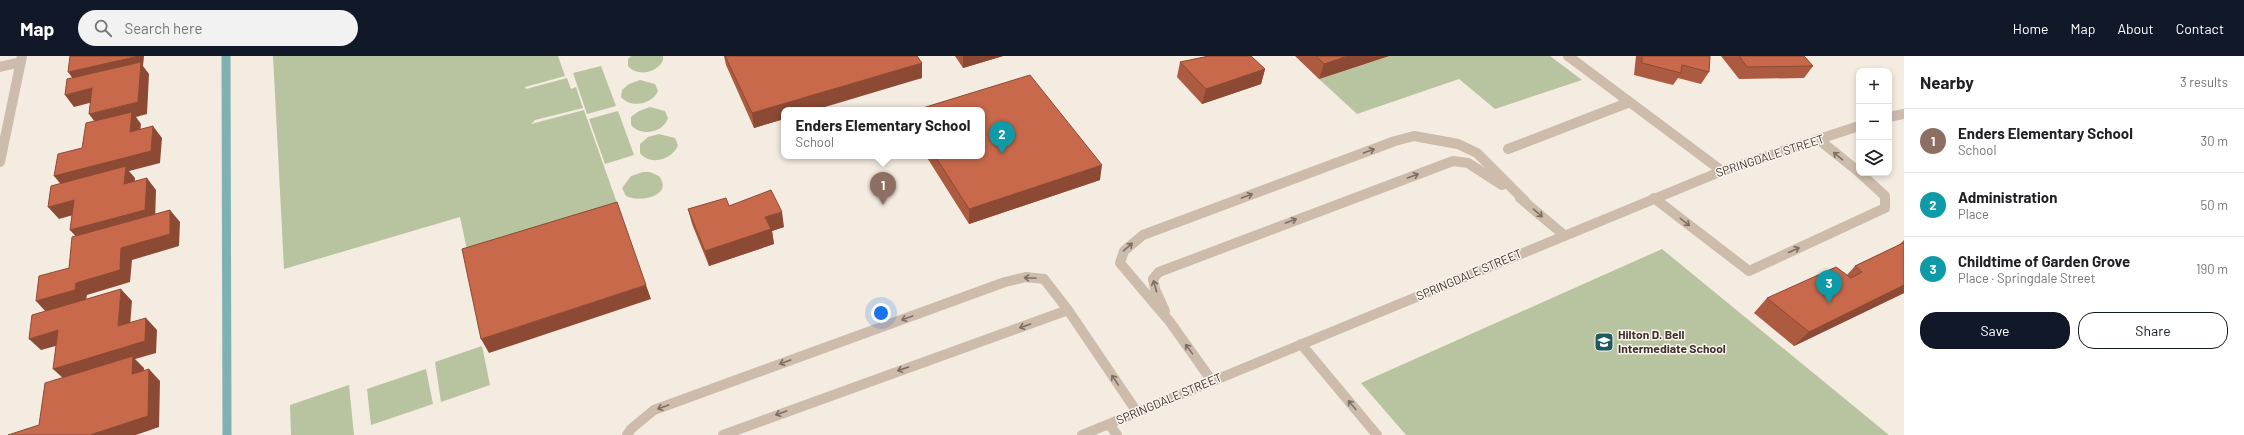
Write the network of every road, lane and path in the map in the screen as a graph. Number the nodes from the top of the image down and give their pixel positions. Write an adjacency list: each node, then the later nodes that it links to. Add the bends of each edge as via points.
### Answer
1 (1568, 56): 4 (street)
2 (22, 59): 3 (street); 10 (street)
3 (0, 67)
4 (1630, 102): 9 (street); 12 (street)
5 (1904, 114): 6 (street)
6 (1892, 116)
7 (1856, 127): 8 (street, SPRINGDALE STREET)
8 (1818, 139): 11 (street, one-way to 8); 12 (street, SPRINGDALE STREET)
9 (1508, 149)
10 (0, 162)
11 (1856, 169)
12 (1722, 171): 14 (street, SPRINGDALE STREET)
13 (1864, 176): 14 (street, one-way to 13, via 1749,271 1884,208 1885,196)
14 (1654, 198): 16 (street, SPRINGDALE STREET)
15 (1525, 201): 16 (street, one-way to 16); 18 (street, one-way to 15, via 1155,289 1153,279 1159,272 1453,161 1468,163); 18 (street, one-way to 15, via 1120,263 1124,251 1143,235 1394,141 1414,136 1458,144 1477,153)
16 (1564, 235): 19 (street, SPRINGDALE STREET)
17 (1068, 310): 21 (street, one-way to 17); 24 (street, one-way to 24, via 1044,279 1026,277 1005,282 654,410); 25 (street, one-way to 25)
18 (1170, 322): 20 (street, one-way to 18)
19 (1302, 344): 20 (street, SPRINGDALE STREET); 22 (street, one-way to 19)
20 (1212, 381): 21 (street, SPRINGDALE STREET)
21 (1137, 412): 23 (street, SPRINGDALE STREET)
22 (1365, 422): 28 (street); 29 (street)
23 (1109, 424): 26 (street, SPRINGDALE STREET); 27 (street)
24 (627, 435)
25 (723, 435)
26 (1082, 435)
27 (1117, 435)
28 (1368, 435)
29 (1377, 435)

